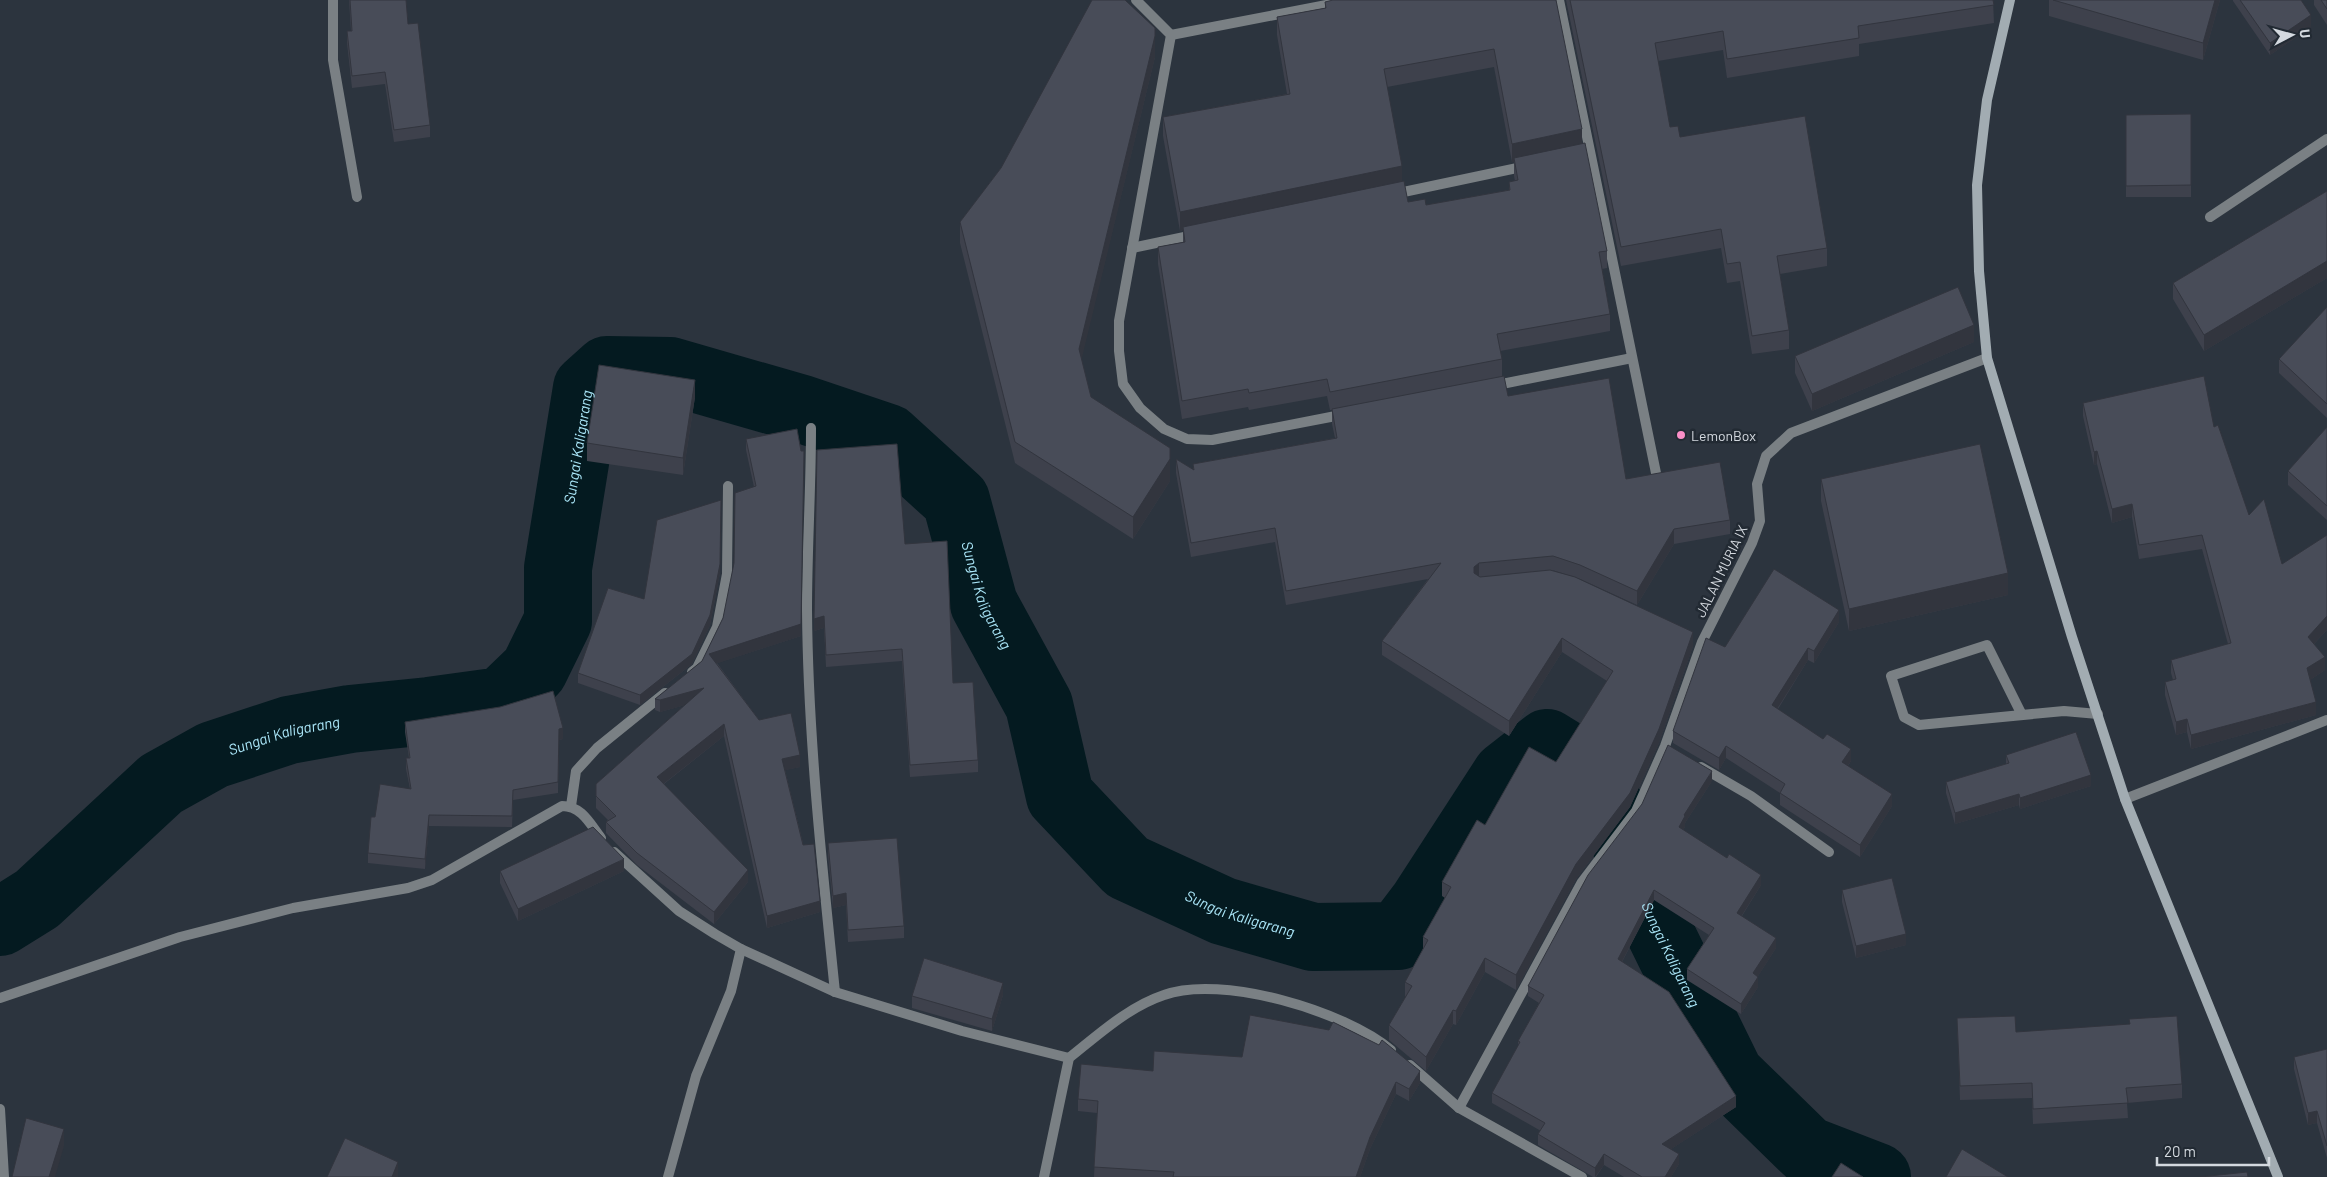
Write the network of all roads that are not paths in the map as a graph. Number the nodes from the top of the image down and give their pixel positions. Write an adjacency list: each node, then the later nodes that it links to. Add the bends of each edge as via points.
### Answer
1 (333, 0): 9 (street, via 333,60)
2 (1136, 0): 6 (street)
3 (1352, 0): 6 (street)
4 (1559, 0): 14 (street, via 1586,154)
5 (2010, 0): 15 (main road, via 1988,100 1977,185 1979,271)
6 (1172, 35): 13 (street)
7 (2327, 139): 11 (street)
8 (1542, 163): 10 (street)
9 (357, 196)
10 (1387, 196)
11 (2210, 217)
12 (1207, 233): 13 (street)
13 (1132, 248): 17 (street, via 1119,321 1123,384 1140,408 1164,429 1186,440 1212,440)
14 (1632, 358): 16 (street); 19 (street)
15 (1987, 358): 21 (main road); 32 (street, JALAN MURIA IX, via 1791,433 1766,456 1757,484 1760,521 1752,543 1698,640 1669,748 1636,811 1582,882)
16 (1486, 387)
17 (1359, 412)
18 (811, 428): 29 (street, via 807,611 810,682)
19 (1656, 473)
20 (728, 486): 26 (street, via 727,574 718,627 697,668 597,748 576,771)
21 (2098, 714): 22 (street, via 2064,711); 25 (main road)
22 (2022, 715): 22 (street, via 1919,725 1904,716 1891,676 1988,646)
23 (2327, 720): 25 (street)
24 (1691, 761): 27 (street, via 1751,796)
25 (2125, 798): 38 (main road)
26 (571, 806): 28 (street, via 578,809 601,838 679,911); 30 (street, via 562,806 424,883 293,908 180,937)
27 (1829, 852)
28 (741, 949): 29 (street); 35 (street, via 731,991 696,1076)
29 (835, 992): 31 (street, via 962,1031)
30 (0, 998)
31 (1069, 1058): 32 (street, via 1138,1007 1164,994 1191,990 1236,991 1288,1002 1337,1018 1386,1045); 36 (street)
32 (1459, 1108): 37 (street)
33 (0, 1109): 34 (street)
34 (4, 1177)
35 (668, 1177)
36 (1044, 1177)
37 (1582, 1177)
38 (2278, 1177)

